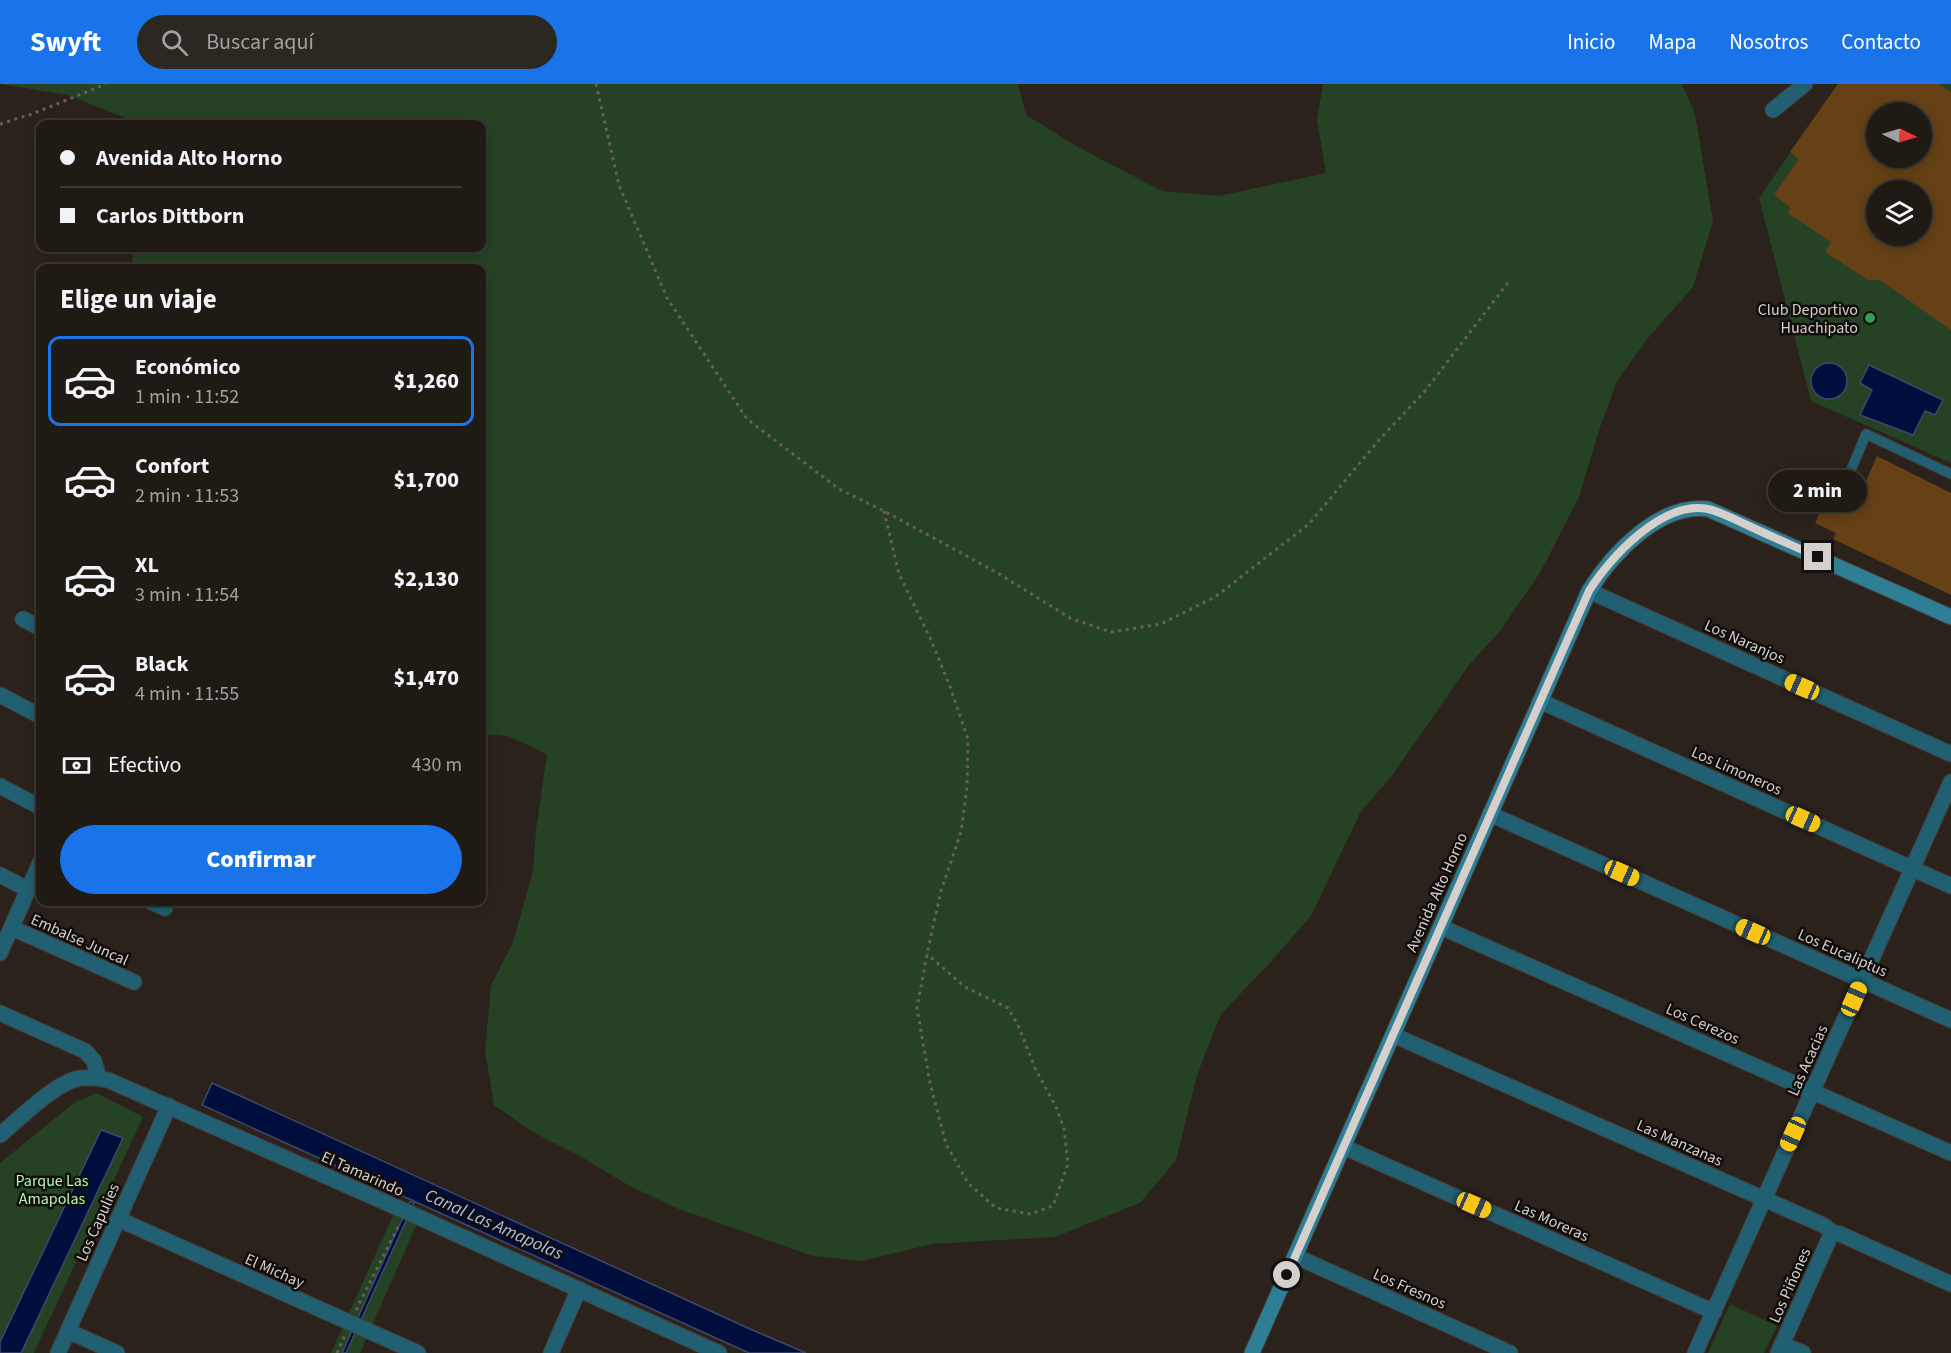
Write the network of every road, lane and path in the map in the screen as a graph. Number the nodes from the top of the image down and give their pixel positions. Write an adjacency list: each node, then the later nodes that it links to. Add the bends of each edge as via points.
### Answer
1 (106, 84): 5 (path)
2 (596, 84): 9 (path, via 619,185 667,298 747,419 839,489)
3 (1805, 84): 4 (street)
4 (1773, 110)
5 (0, 124)
6 (1510, 280): 9 (path, via 1425,391 1309,524 1215,597 1161,624 1111,632 1070,618)
7 (1851, 470): 8 (lane, via 1866,434)
8 (1951, 474)
9 (884, 511): 30 (path, via 899,574 931,640 968,739 961,832 941,891)
10 (1589, 591): 11 (street, Avenida Alto Horno, via 1621,549 1650,527 1685,510 1699,508 1716,511); 15 (street, Avenida Alto Horno); 17 (street, Los Naranjos)
11 (1951, 617)
12 (23, 619): 13 (street)
13 (36, 626)
14 (0, 695): 16 (street)
15 (1540, 701): 21 (street, Avenida Alto Horno); 22 (street, Los Limoneros)
16 (36, 714)
17 (1951, 754)
18 (1951, 782): 22 (street, Las Acacias)
19 (0, 786): 20 (street)
20 (36, 805)
21 (1490, 814): 27 (street, Avenida Alto Horno); 31 (street, Los Eucaliptus)
22 (1912, 869): 25 (street, Los Limoneros); 31 (street, Las Acacias)
23 (36, 873): 26 (street)
24 (0, 875): 26 (street)
25 (1951, 886)
26 (29, 890): 28 (street)
27 (1441, 927): 35 (street, Avenida Alto Horno); 37 (street, Los Cerezos)
28 (12, 928): 29 (street); 32 (street, Embalse Juncal)
29 (0, 954)
30 (927, 954): 30 (path, via 917,1008 946,1144 968,1183 996,1208 1030,1214 1053,1206 1068,1164 1064,1129 1018,1024 1008,1008 965,987)
31 (1862, 980): 34 (street, Los Eucaliptus); 37 (street, Las Acacias)
32 (134, 982)
33 (0, 1013): 36 (street, via 85,1052 94,1061)
34 (1951, 1020)
35 (1393, 1035): 40 (street, Avenida Alto Horno); 42 (street, Las Manzanas)
36 (99, 1078): 38 (street, El Tamarindo); 39 (street, El Tamarindo, via 66,1083)
37 (1813, 1091): 41 (street, Los Cerezos); 42 (street, Las Acacias)
38 (169, 1107): 43 (street, El Tamarindo); 44 (street, Los Capulies)
39 (0, 1135)
40 (1344, 1147): 46 (street, Avenida Alto Horno); 49 (street, Las Moreras)
41 (1951, 1153)
42 (1764, 1199): 45 (street, Las Manzanas); 49 (street, Las Acacias)
43 (405, 1212): 48 (street, El Tamarindo); 50 (path)
44 (118, 1219): 50 (street, El Michay); 51 (street, Los Capulies)
45 (1834, 1233): 47 (street, Las Manzanas); 53 (street, Los Piñones)
46 (1295, 1256): 59 (street, Avenida Alto Horno); 60 (street, Los Fresnos)
47 (1951, 1284)
48 (579, 1289): 52 (street, El Tamarindo); 57 (street)
49 (1714, 1312): 61 (street, Las Acacias)
50 (350, 1323): 56 (street, El Michay)
51 (68, 1331): 54 (street, Los Capulies); 55 (street)
52 (690, 1347): 58 (street, El Tamarindo)
53 (1780, 1348): 62 (street)
54 (58, 1353)
55 (117, 1353)
56 (418, 1353)
57 (550, 1353)
58 (719, 1353)
59 (1252, 1353)
60 (1510, 1353)
61 (1695, 1353)
62 (1803, 1353)

